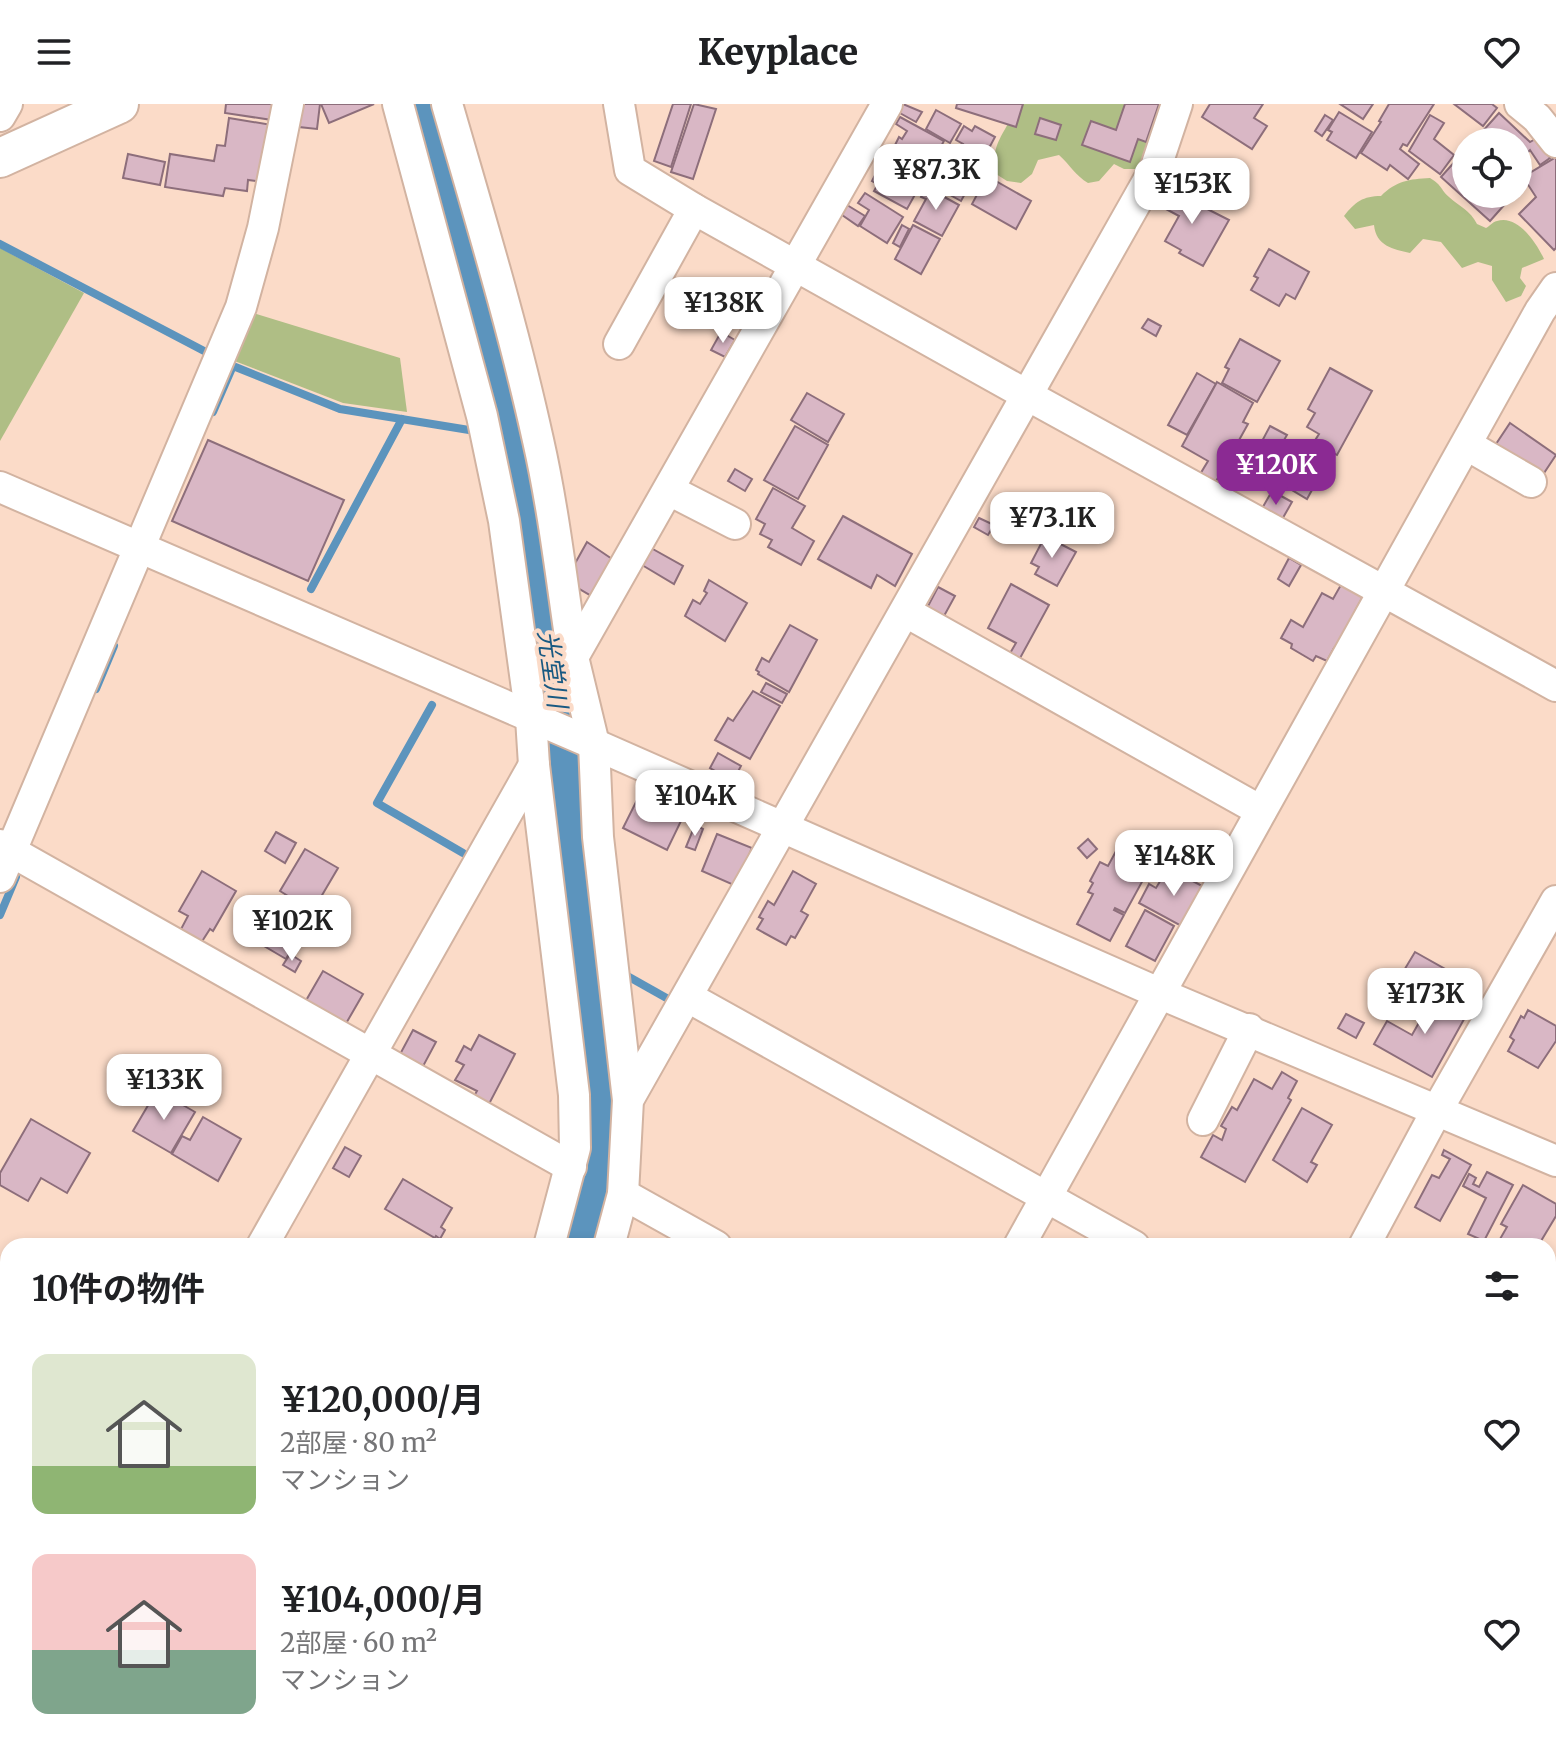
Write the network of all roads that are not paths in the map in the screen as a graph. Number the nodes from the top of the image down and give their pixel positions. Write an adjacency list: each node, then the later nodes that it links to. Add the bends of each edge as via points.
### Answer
1 (7, 104): 10 (street)
2 (119, 104): 12 (main road)
3 (288, 104): 23 (street, via 241,307)
4 (398, 104): 28 (street, via 482,416 504,521)
5 (447, 104): 26 (street, via 539,441)
6 (619, 104): 13 (street, via 630,170)
7 (887, 104): 14 (street)
8 (1177, 104): 17 (street, via 1156,167)
9 (1520, 104): 11 (street)
10 (0, 116)
11 (1556, 142)
12 (0, 158)
13 (694, 209): 14 (street); 16 (street)
14 (794, 265): 17 (street); 21 (street)
15 (1556, 288): 18 (street)
16 (619, 344)
17 (1025, 394): 24 (street); 25 (street)
18 (1467, 445): 19 (street); 24 (street)
19 (1531, 482)
20 (0, 487): 23 (street)
21 (669, 490): 22 (street); 26 (street)
22 (735, 524)
23 (137, 548): 28 (street); 33 (street)
24 (1383, 593): 27 (street); 31 (street)
25 (906, 612): 31 (street); 32 (street)
26 (573, 657): 29 (street)
27 (1556, 686)
28 (533, 719): 29 (street); 30 (street)
29 (589, 742): 32 (street); 39 (street)
30 (534, 765): 38 (street); 43 (street, via 574,1095)
31 (1261, 811): 35 (street)
32 (782, 829): 35 (street); 36 (street)
33 (3, 858): 38 (street)
34 (1556, 901): 40 (street)
35 (1161, 994): 37 (street); 45 (street)
36 (688, 997): 39 (street); 45 (street)
37 (1249, 1029): 40 (street); 41 (street)
38 (369, 1055): 43 (street); 46 (street)
39 (628, 1100): 44 (street)
40 (1436, 1112): 42 (street); 52 (street)
41 (1203, 1120)
42 (1556, 1161)
43 (571, 1167): 47 (street)
44 (623, 1194): 48 (street); 49 (street)
45 (1046, 1198): 50 (street); 51 (street)
46 (266, 1238)
47 (551, 1238)
48 (611, 1238)
49 (702, 1238)
50 (1024, 1238)
51 (1119, 1238)
52 (1368, 1238)

